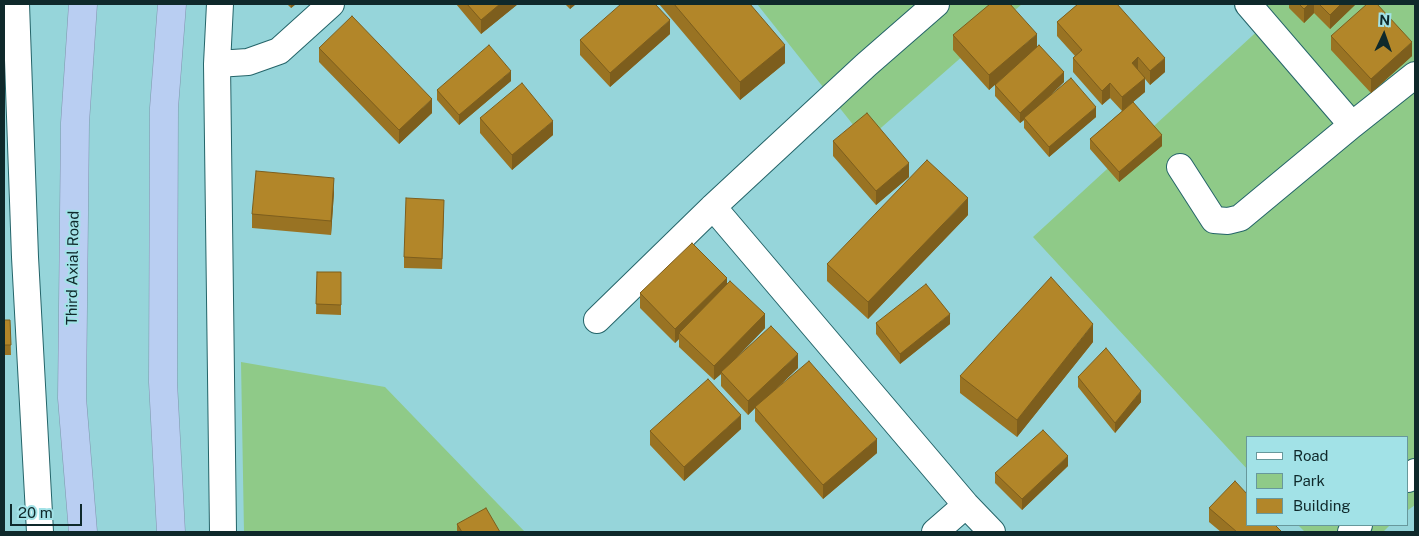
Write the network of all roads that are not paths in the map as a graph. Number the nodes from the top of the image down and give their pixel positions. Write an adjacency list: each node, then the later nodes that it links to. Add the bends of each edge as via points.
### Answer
1 (16, 4): 15 (street)
2 (83, 4): 16 (highway, Third Axial Road, via 75,123 72,398)
3 (172, 4): 17 (highway, via 164,108 163,362)
4 (220, 4): 8 (street)
5 (331, 4): 8 (street, via 279,51 248,62)
6 (936, 4): 12 (street)
7 (1248, 4): 10 (street)
8 (217, 64): 18 (street)
9 (1415, 75): 10 (street)
10 (1352, 125): 11 (street, via 1240,218 1228,221 1214,220)
11 (1180, 167)
12 (713, 207): 13 (street); 14 (street)
13 (597, 320)
14 (966, 505): 19 (street); 20 (street)
15 (40, 532)
16 (83, 532)
17 (171, 532)
18 (223, 532)
19 (935, 532)
20 (992, 532)

